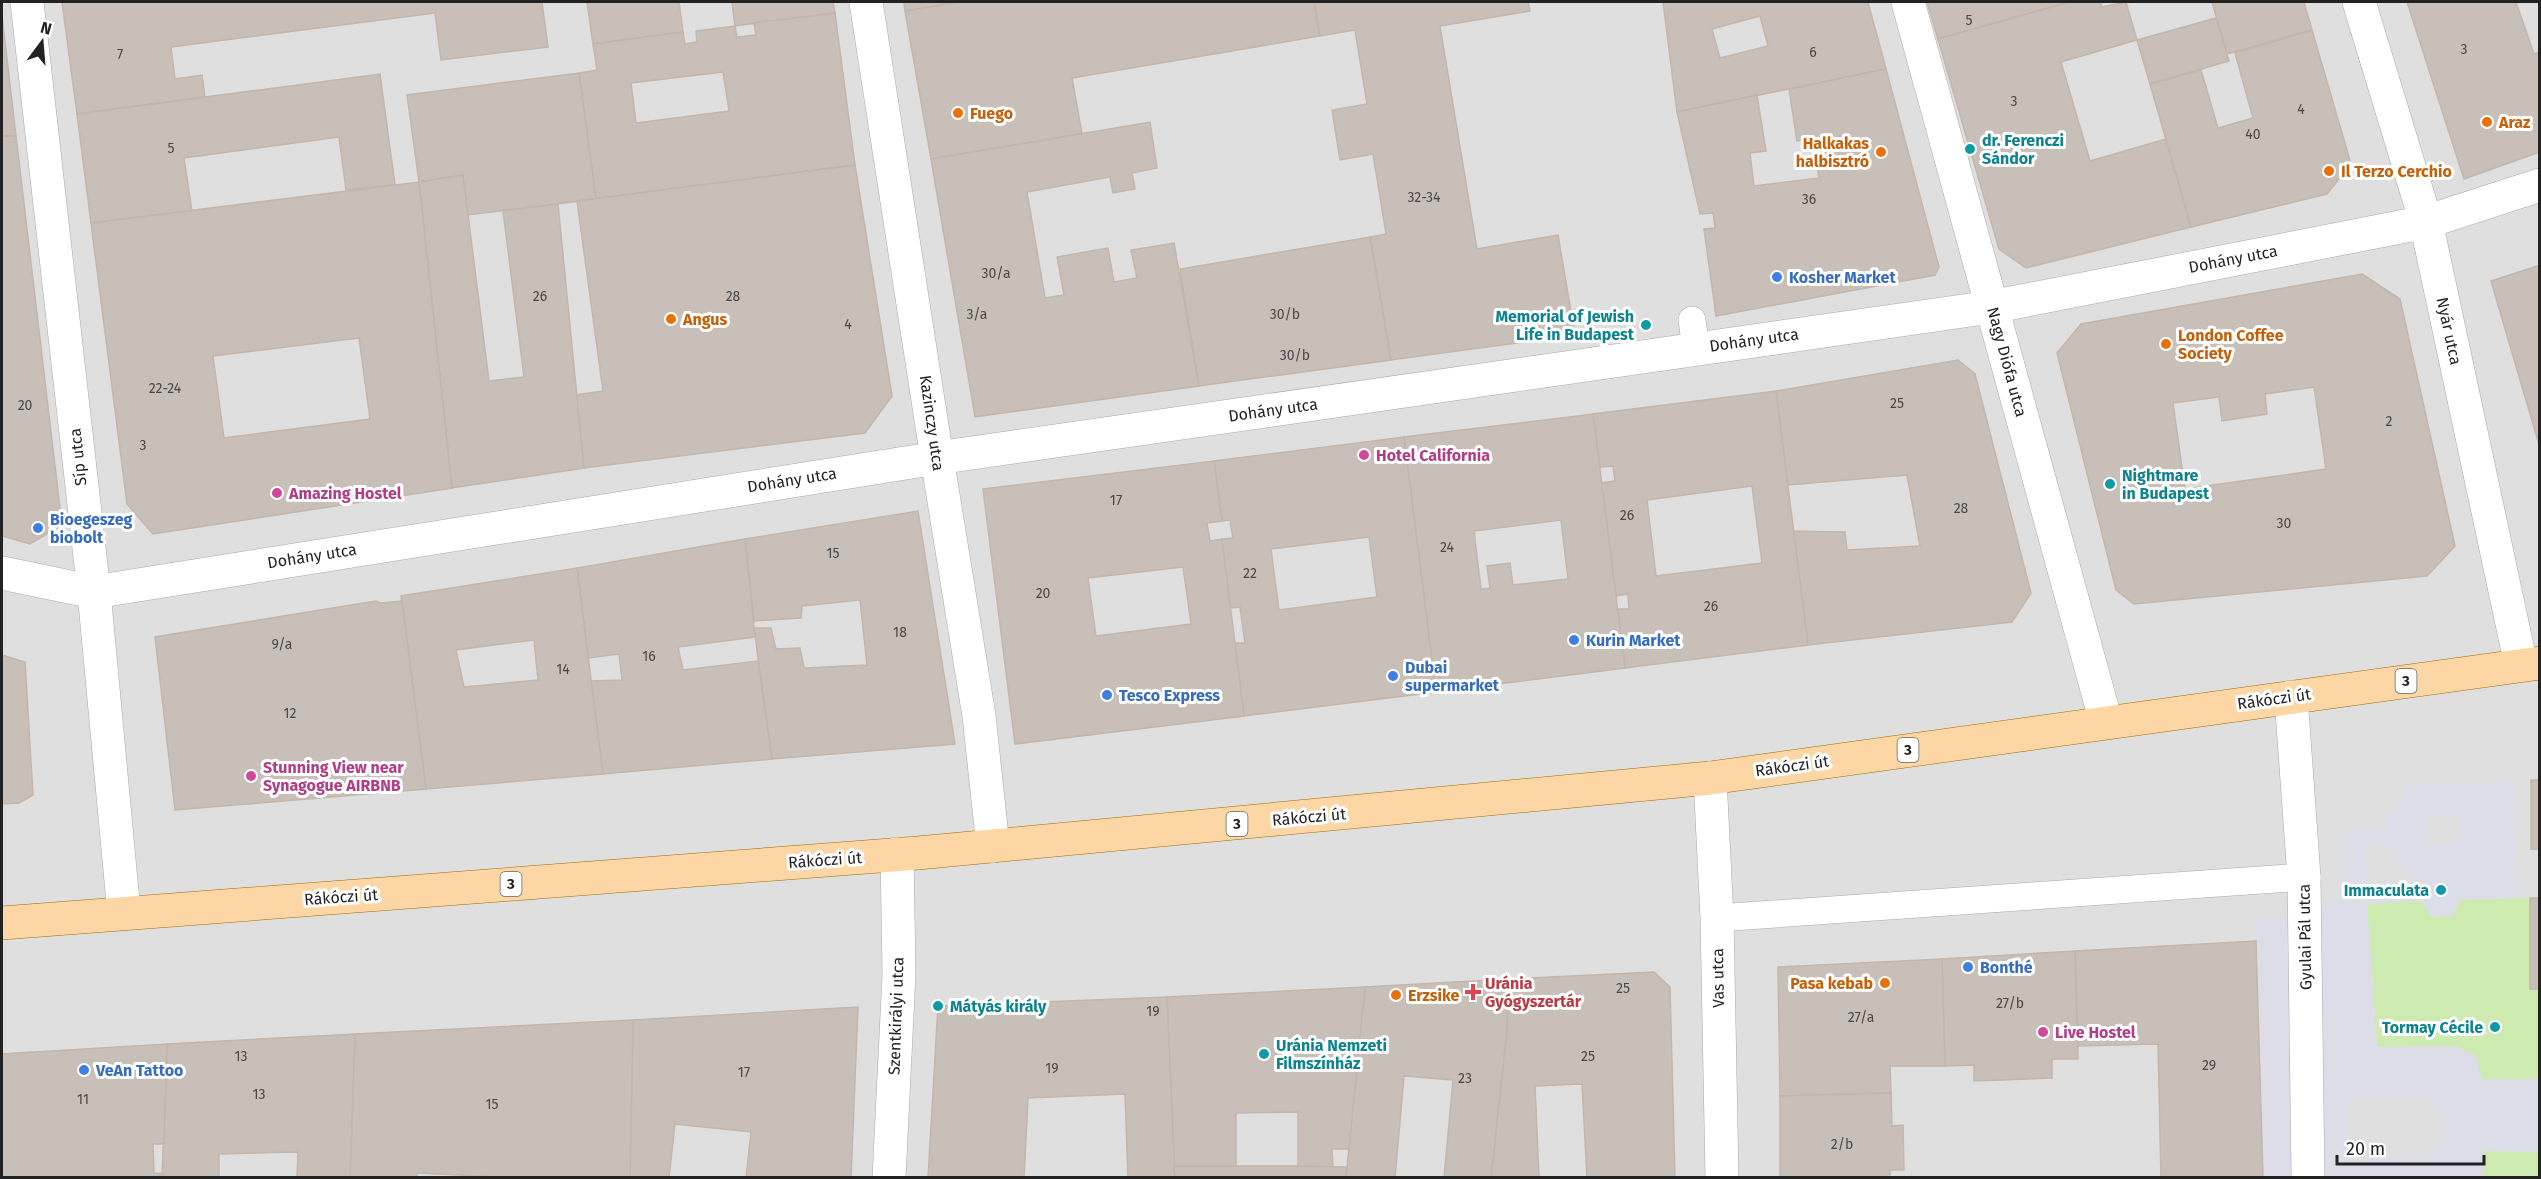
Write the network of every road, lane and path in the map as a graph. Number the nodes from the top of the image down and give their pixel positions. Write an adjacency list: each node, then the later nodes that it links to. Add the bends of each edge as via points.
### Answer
1 (27, 2): 10 (street, Síp utca)
2 (866, 2): 8 (street, Kazinczy utca)
3 (1908, 2): 7 (street, Nagy Diófa utca)
4 (2359, 2): 6 (street, Nyár utca)
5 (2540, 185): 6 (street, Dohány utca)
6 (2426, 222): 7 (street, Dohány utca); 11 (street, Nyár utca)
7 (1991, 307): 8 (street, Dohány utca, via 1694,334); 13 (street, Nagy Diófa utca)
8 (937, 458): 10 (street, Dohány utca); 15 (street, Kazinczy utca, via 979,716)
9 (2, 573): 10 (street, Dohány utca)
10 (94, 591): 18 (street, Síp utca)
11 (2530, 664): 12 (main road, Rákóczi út / 3)
12 (2291, 697): 13 (main road, Rákóczi út / 3); 17 (street, Gyulai Pál utca)
13 (2106, 722): 14 (main road, Rákóczi út / 3)
14 (1710, 778): 15 (main road, Rákóczi út / 3); 19 (street, Vas utca)
15 (993, 846): 16 (main road, Rákóczi út / 3)
16 (897, 854): 18 (main road, Rákóczi út / 3); 21 (street, Szentkirályi utca, via 899,974)
17 (2304, 877): 19 (lane); 23 (street, Gyulai Pál utca)
18 (124, 913): 20 (main road, Rákóczi út / 3)
19 (1717, 918): 22 (street, Vas utca)
20 (2, 923)
21 (889, 1178)
22 (1722, 1178)
23 (2308, 1178)

